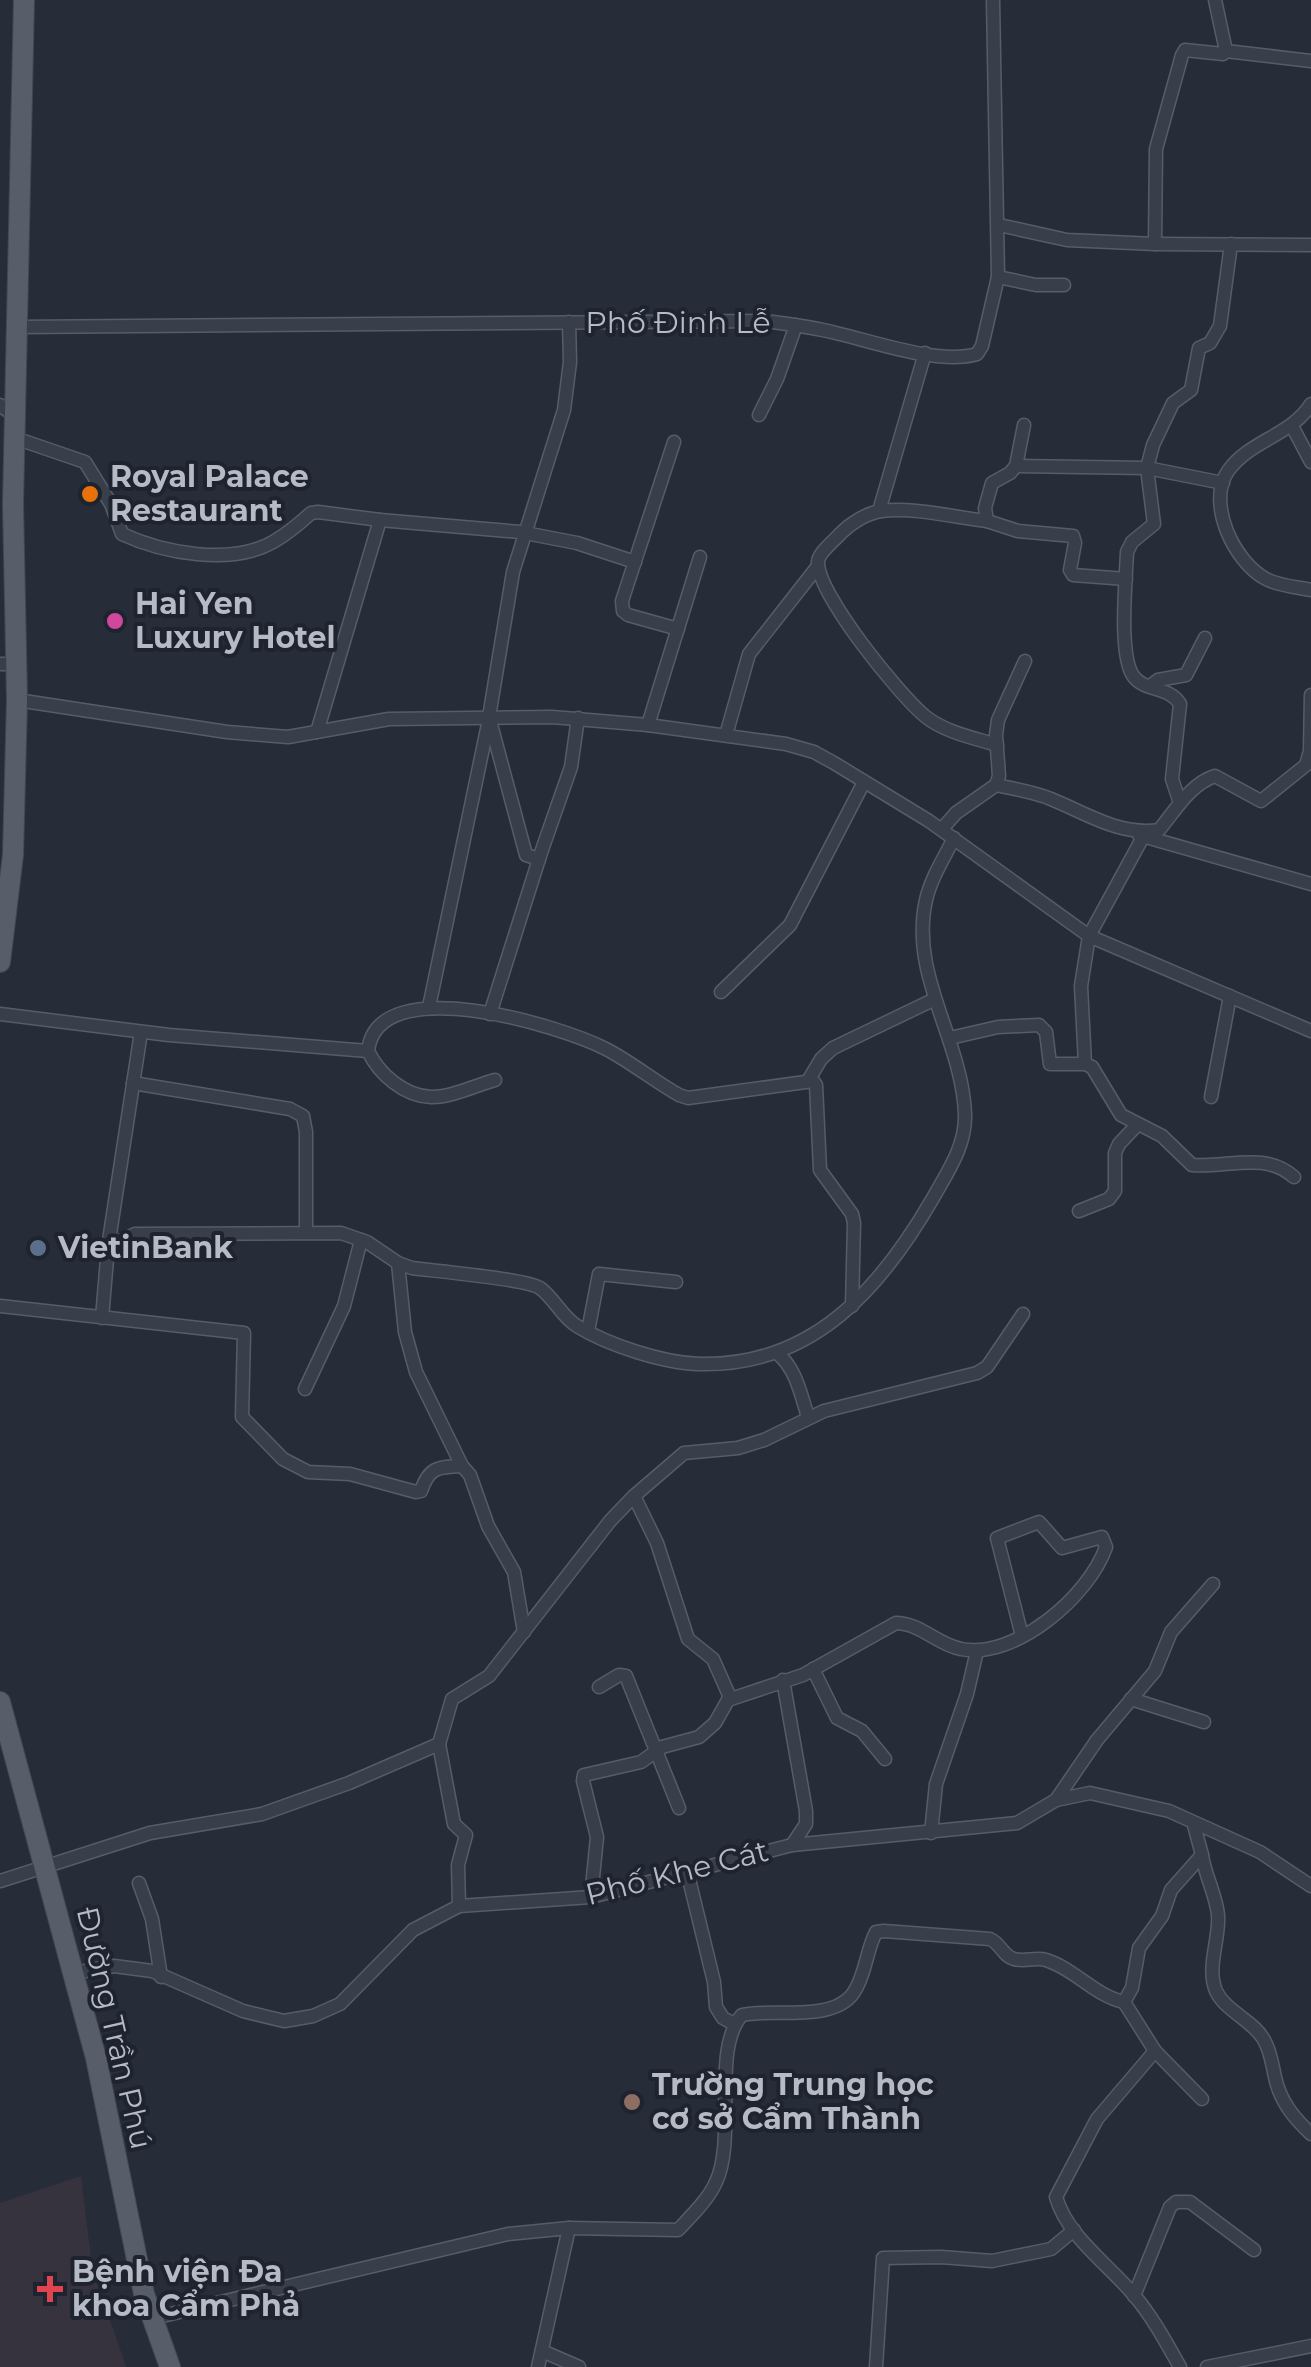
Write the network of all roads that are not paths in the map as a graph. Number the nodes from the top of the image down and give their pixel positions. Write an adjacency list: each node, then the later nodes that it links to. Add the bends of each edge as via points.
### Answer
1 (24, 0): 7 (main road)
2 (993, 0): 6 (street, Phố Đinh Lễ)
3 (1215, 0): 4 (street)
4 (1226, 51): 5 (street); 8 (street, via 1182,54 1156,149)
5 (1311, 62)
6 (999, 224): 8 (street, via 1067,240); 11 (street, Phố Đinh Lễ)
7 (10, 235): 15 (main road)
8 (1156, 244): 9 (street)
9 (1231, 244): 10 (street); 25 (street, via 1220,326 1210,344 1199,348 1191,390 1173,404)
10 (1311, 245)
11 (998, 277): 12 (street); 16 (street, Phố Đinh Lễ, via 977,354)
12 (1064, 285)
13 (568, 322): 14 (street, Phố Đinh Lễ); 15 (street, Phố Đinh Lễ); 31 (street, via 564,410)
14 (796, 324): 16 (street, Phố Đinh Lễ); 18 (street)
15 (18, 327): 19 (main road)
16 (926, 354): 28 (street)
17 (1311, 404): 21 (street)
18 (759, 414)
19 (10, 420): 27 (main road); 29 (street, via 85,462 122,534 148,546 182,554 240,553 272,544 318,512)
20 (1024, 425): 24 (street)
21 (1292, 426): 23 (street); 26 (street, via 1244,454)
22 (674, 442): 34 (street)
23 (1311, 462)
24 (1016, 466): 25 (street); 30 (street, via 992,483)
25 (1146, 468): 26 (street); 35 (street, via 1154,524 1132,542)
26 (1222, 483): 36 (street, via 1228,537 1244,562 1266,579)
27 (6, 504): 40 (main road)
28 (878, 511): 30 (street); 32 (street, via 844,530)
29 (380, 520): 31 (street); 47 (street)
30 (987, 521): 35 (street, via 1073,536 1074,575)
31 (524, 532): 34 (street); 44 (street)
32 (822, 556): 48 (street, via 749,654); 49 (street, via 826,590 912,703 942,727)
33 (700, 558): 37 (street)
34 (635, 562): 37 (street, via 622,612)
35 (1126, 579): 41 (street, via 1128,667)
36 (1311, 590)
37 (678, 629): 46 (street)
38 (1205, 638): 41 (street, via 1186,675)
39 (1025, 661): 49 (street, via 998,720)
40 (8, 664): 43 (main road)
41 (1150, 686): 52 (street, via 1180,704 1172,779)
42 (1311, 695): 52 (street, via 1310,751 1290,781 1257,801 1214,776)
43 (17, 700): 47 (street, via 226,732); 60 (main road, via 13,855)
44 (489, 717): 45 (street); 47 (street, via 389,719); 57 (street, via 526,855); 64 (street)
45 (578, 718): 46 (street); 57 (street, via 572,767)
46 (648, 725): 48 (street)
47 (317, 732)
48 (726, 735): 50 (street, via 814,752)
49 (997, 745): 51 (street)
50 (864, 782): 53 (street); 61 (street, via 790,924)
51 (996, 785): 53 (street); 54 (street, via 1049,798)
52 (1180, 803): 54 (street, via 1158,830)
53 (942, 829): 56 (street)
54 (1123, 829): 55 (street)
55 (1143, 836): 58 (street); 59 (street)
56 (954, 838): 59 (street); 63 (street, via 926,899 922,935)
57 (539, 859): 66 (street)
58 (1311, 884)
59 (1090, 936): 62 (street); 71 (street, via 1081,986)
60 (0, 962)
61 (721, 992)
62 (1230, 996): 67 (street); 75 (street)
63 (935, 999): 69 (street); 73 (street, via 833,1048)
64 (429, 1007): 66 (street); 70 (street, via 387,1018 374,1028)
65 (0, 1014): 68 (street)
66 (490, 1014): 73 (street, via 605,1049 688,1098)
67 (1311, 1031)
68 (140, 1032): 70 (street); 74 (street)
69 (950, 1038): 71 (street, via 1039,1025 1050,1064); 85 (street, via 965,1116 962,1142 904,1249)
70 (368, 1050): 72 (street, via 390,1081 429,1098)
71 (1086, 1064): 76 (street, via 1121,1116)
72 (495, 1080)
73 (808, 1081): 85 (street, via 816,1085 820,1170 854,1224)
74 (133, 1083): 79 (street, via 302,1116); 81 (street)
75 (1210, 1097)
76 (1137, 1125): 77 (street, via 1162,1136 1192,1165 1280,1165); 78 (street, via 1115,1153 1115,1191)
77 (1294, 1177)
78 (1080, 1211)
79 (306, 1232): 80 (street); 81 (street, via 135,1234)
80 (361, 1240): 82 (street); 90 (street, via 344,1306)
81 (108, 1246): 87 (street)
82 (398, 1264): 88 (street, via 540,1288); 92 (street, via 416,1372)
83 (676, 1282): 88 (street, via 599,1274)
84 (0, 1306): 87 (street)
85 (852, 1306): 89 (street)
86 (1023, 1314): 91 (street, via 977,1373)
87 (102, 1318): 92 (street, via 242,1332 242,1417 283,1459 308,1472 350,1474 408,1492 421,1491 435,1468)
88 (588, 1331): 89 (street, via 676,1362 731,1363)
89 (777, 1354): 91 (street, via 795,1378)
90 (305, 1389)
91 (808, 1417): 93 (street, via 738,1448 684,1453)
92 (462, 1466): 95 (street, via 514,1572)
93 (634, 1496): 95 (street); 102 (street, via 688,1639 713,1660)
94 (1213, 1584): 101 (street, Phố Khe Cát, via 1171,1632 1155,1671)
95 (524, 1632): 105 (street, via 489,1676 452,1698)
96 (1022, 1636): 96 (street, via 1084,1588 1103,1555 1102,1536 1062,1548 1039,1522 997,1538); 97 (street)
97 (977, 1651): 98 (street, via 902,1622); 113 (street, via 936,1784)
98 (813, 1669): 99 (street); 107 (street, via 838,1718 862,1731)
99 (783, 1680): 102 (street); 114 (street, via 806,1812)
100 (598, 1687): 106 (street, via 626,1676)
101 (1132, 1699): 104 (street); 108 (street, Phố Khe Cát)
102 (728, 1700): 106 (street, via 700,1737)
103 (0, 1702): 116 (main road, Đường Trần Phú)
104 (1204, 1722)
105 (439, 1744): 116 (street, via 262,1814 150,1834); 122 (street, via 454,1824 466,1835 458,1865)
106 (657, 1751): 111 (street); 121 (street, via 641,1762 584,1775 597,1836)
107 (885, 1759)
108 (1077, 1767): 109 (street); 110 (street, Phố Khe Cát)
109 (1090, 1793): 110 (street); 112 (street, via 1145,1803)
110 (1056, 1800): 113 (street, Phố Khe Cát, via 1017,1823)
111 (678, 1808)
112 (1194, 1824): 115 (street); 120 (street, via 1260,1852)
113 (931, 1833): 114 (street, Phố Khe Cát)
114 (792, 1845): 117 (street, Phố Khe Cát)
115 (1202, 1855): 125 (street, via 1171,1890 1139,1948); 129 (street, via 1218,1913 1214,1988 1263,2037 1280,2097)
116 (44, 1865): 118 (street); 123 (main road, Đường Trần Phú)
117 (687, 1871): 121 (street, Phố Khe Cát); 126 (street, via 716,2007)
118 (0, 1880)
119 (139, 1883): 124 (street)
120 (1311, 1886)
121 (591, 1897): 122 (street, Phố Khe Cát)
122 (459, 1906): 124 (street, Phố Khe Cát, via 413,1930 340,2004 312,2016 272,2020)
123 (74, 1973): 124 (street, Phố Khe Cát, via 114,1966); 134 (main road, Đường Trần Phú)
124 (161, 1977)
125 (1124, 2002): 126 (street, via 1046,1960 1014,1960 990,1939 884,1930 870,1942 847,2001 799,2014 754,2012); 127 (street)
126 (734, 2024): 130 (street, via 723,2161 693,2214 678,2230)
127 (1155, 2051): 128 (street); 131 (street, via 1096,2120 1059,2189 1060,2208)
128 (1202, 2099)
129 (1311, 2134)
130 (569, 2228): 134 (street, via 508,2234); 136 (street)
131 (1074, 2230): 133 (street); 140 (street, via 1050,2249 992,2261 883,2258)
132 (1254, 2250): 133 (street, via 1190,2202 1176,2202)
133 (1134, 2296): 141 (street)
134 (154, 2318): 137 (main road, Đường Trần Phú)
135 (1311, 2346): 142 (street)
136 (542, 2351): 138 (street); 139 (street)
137 (170, 2367)
138 (538, 2367)
139 (580, 2367)
140 (876, 2367)
141 (1180, 2367)
142 (1207, 2367)

